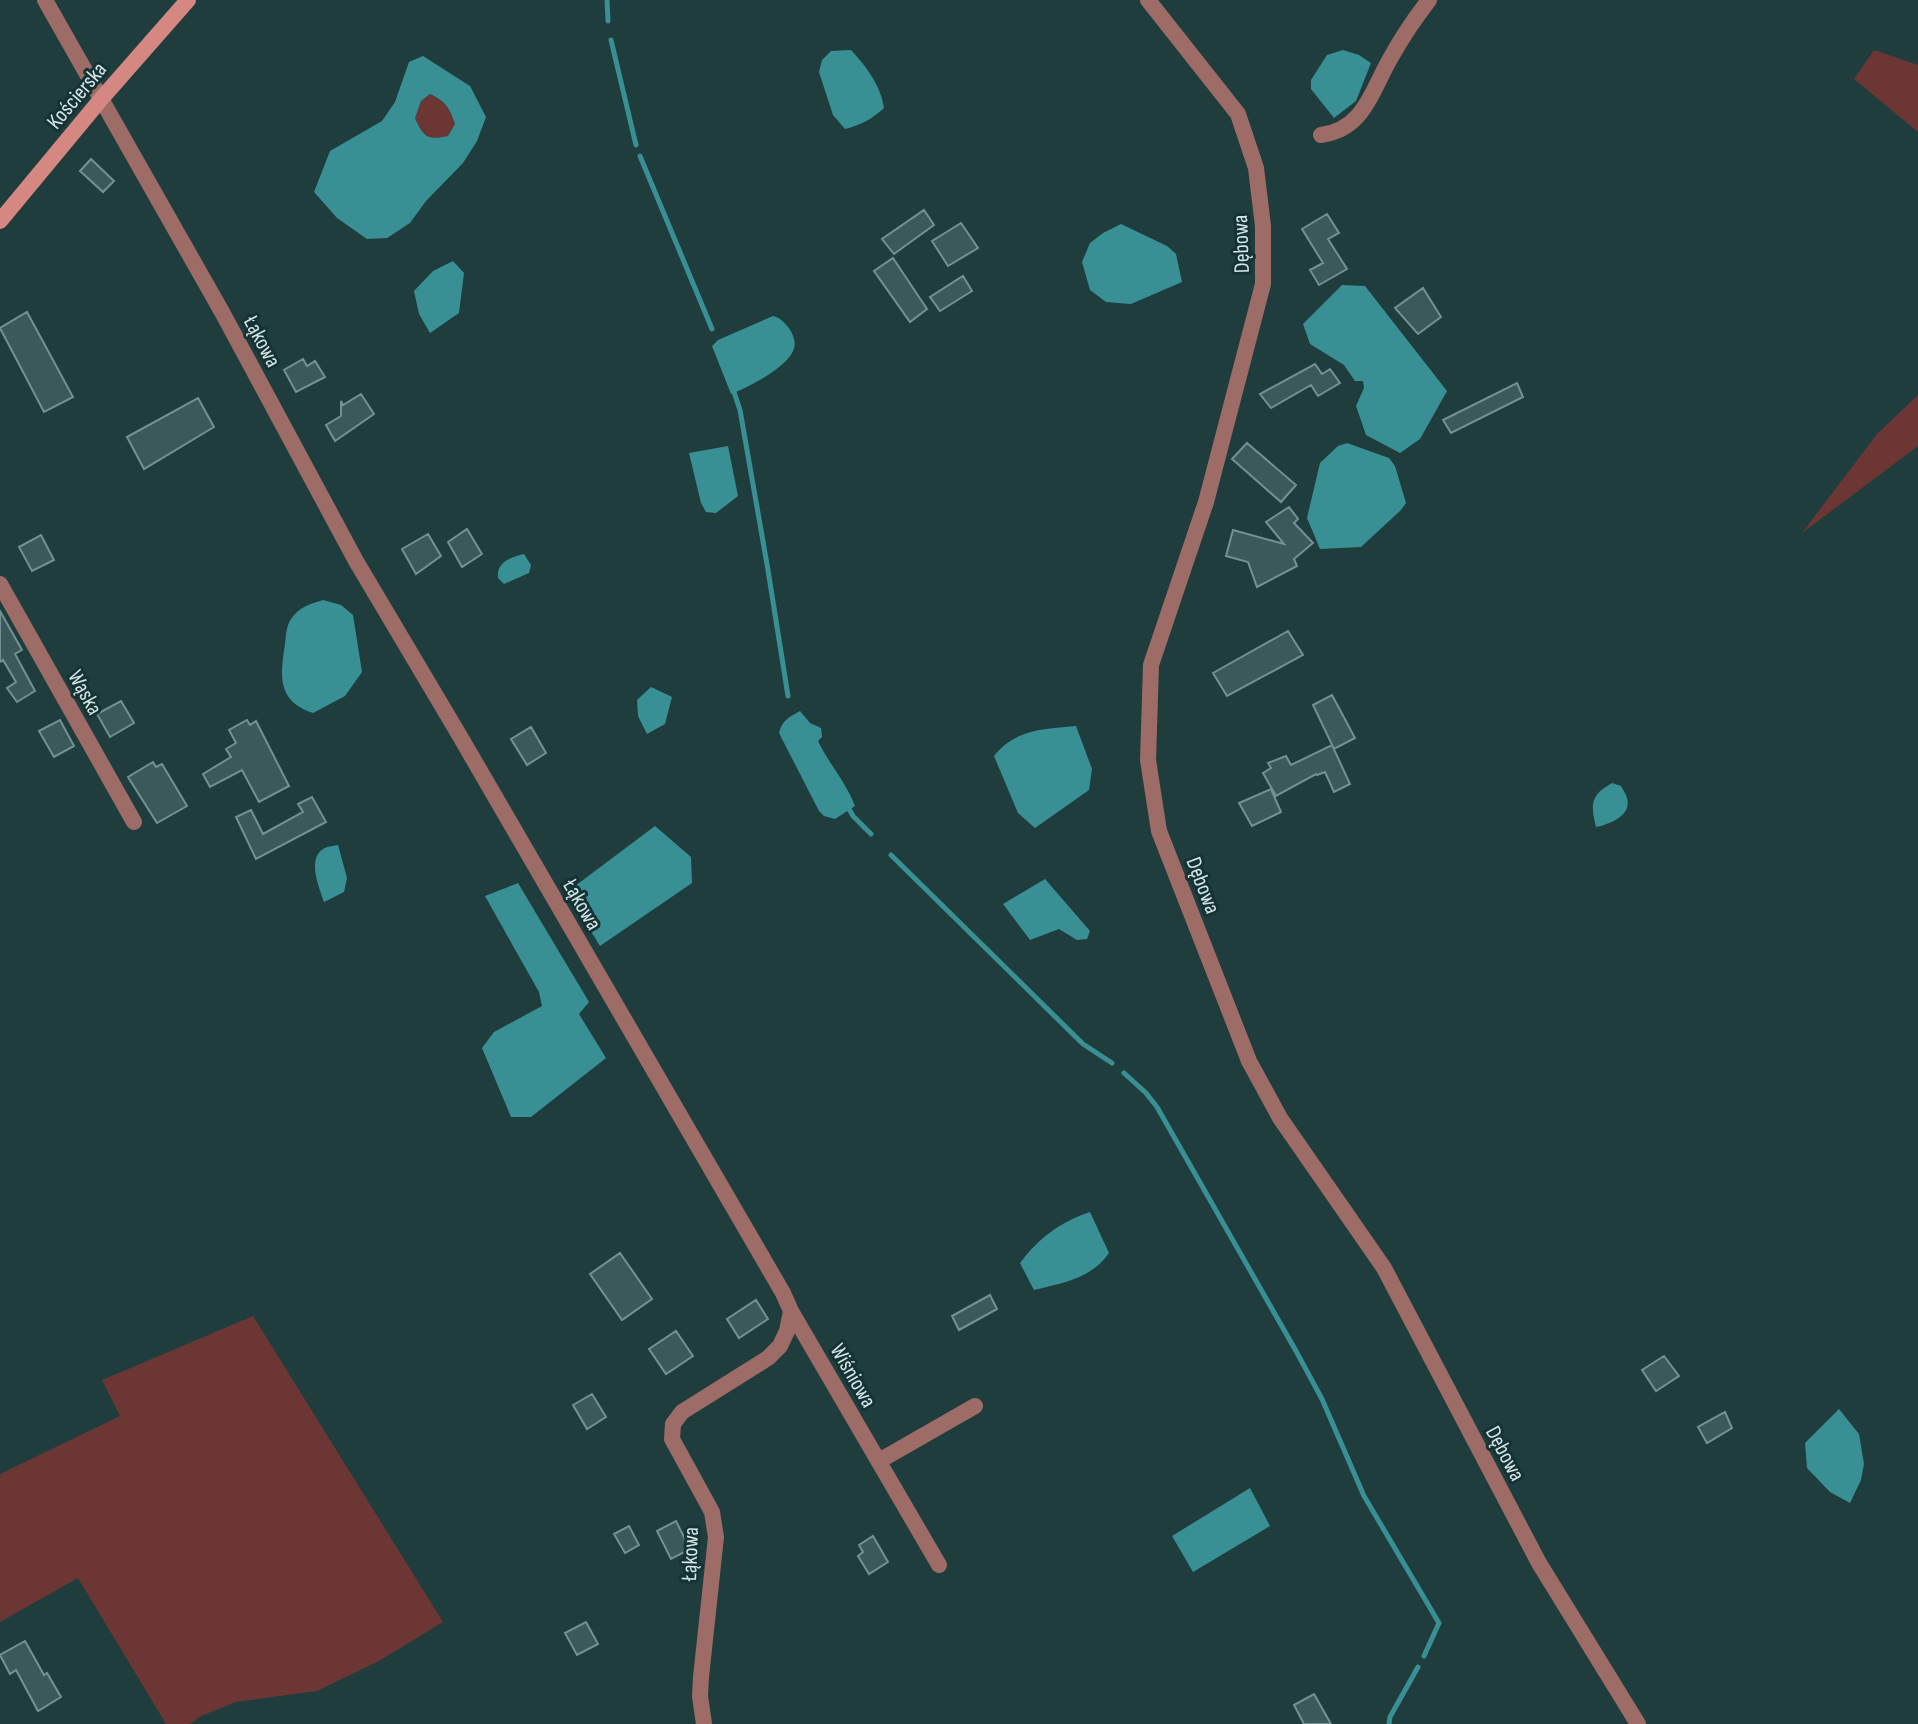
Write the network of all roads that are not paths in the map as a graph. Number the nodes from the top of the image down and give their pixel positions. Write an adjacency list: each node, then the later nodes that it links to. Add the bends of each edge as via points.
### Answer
1 (45, 0): 5 (street, Łąkowa)
2 (188, 0): 5 (main road, Kościerska)
3 (1148, 0): 15 (street, Dębowa, via 1238,114 1256,168 1263,226 1260,300 1206,502 1151,665 1148,760 1159,831 1249,1061 1280,1118 1384,1268 1539,1563)
4 (1429, 0): 6 (street, via 1364,111 1337,133)
5 (102, 98): 7 (main road, Kościerska); 10 (street, Łąkowa, via 356,561)
6 (1321, 135)
7 (0, 221)
8 (0, 584): 9 (street, Wąska)
9 (134, 822)
10 (791, 1311): 12 (street, Wiśniowa); 14 (street, Łąkowa, via 780,1346 768,1358 682,1412 673,1424 672,1439 712,1512 716,1537 701,1677)
11 (975, 1406): 12 (street)
12 (879, 1461): 13 (street, Wiśniowa)
13 (939, 1565)
14 (704, 1724)
15 (1638, 1724)

